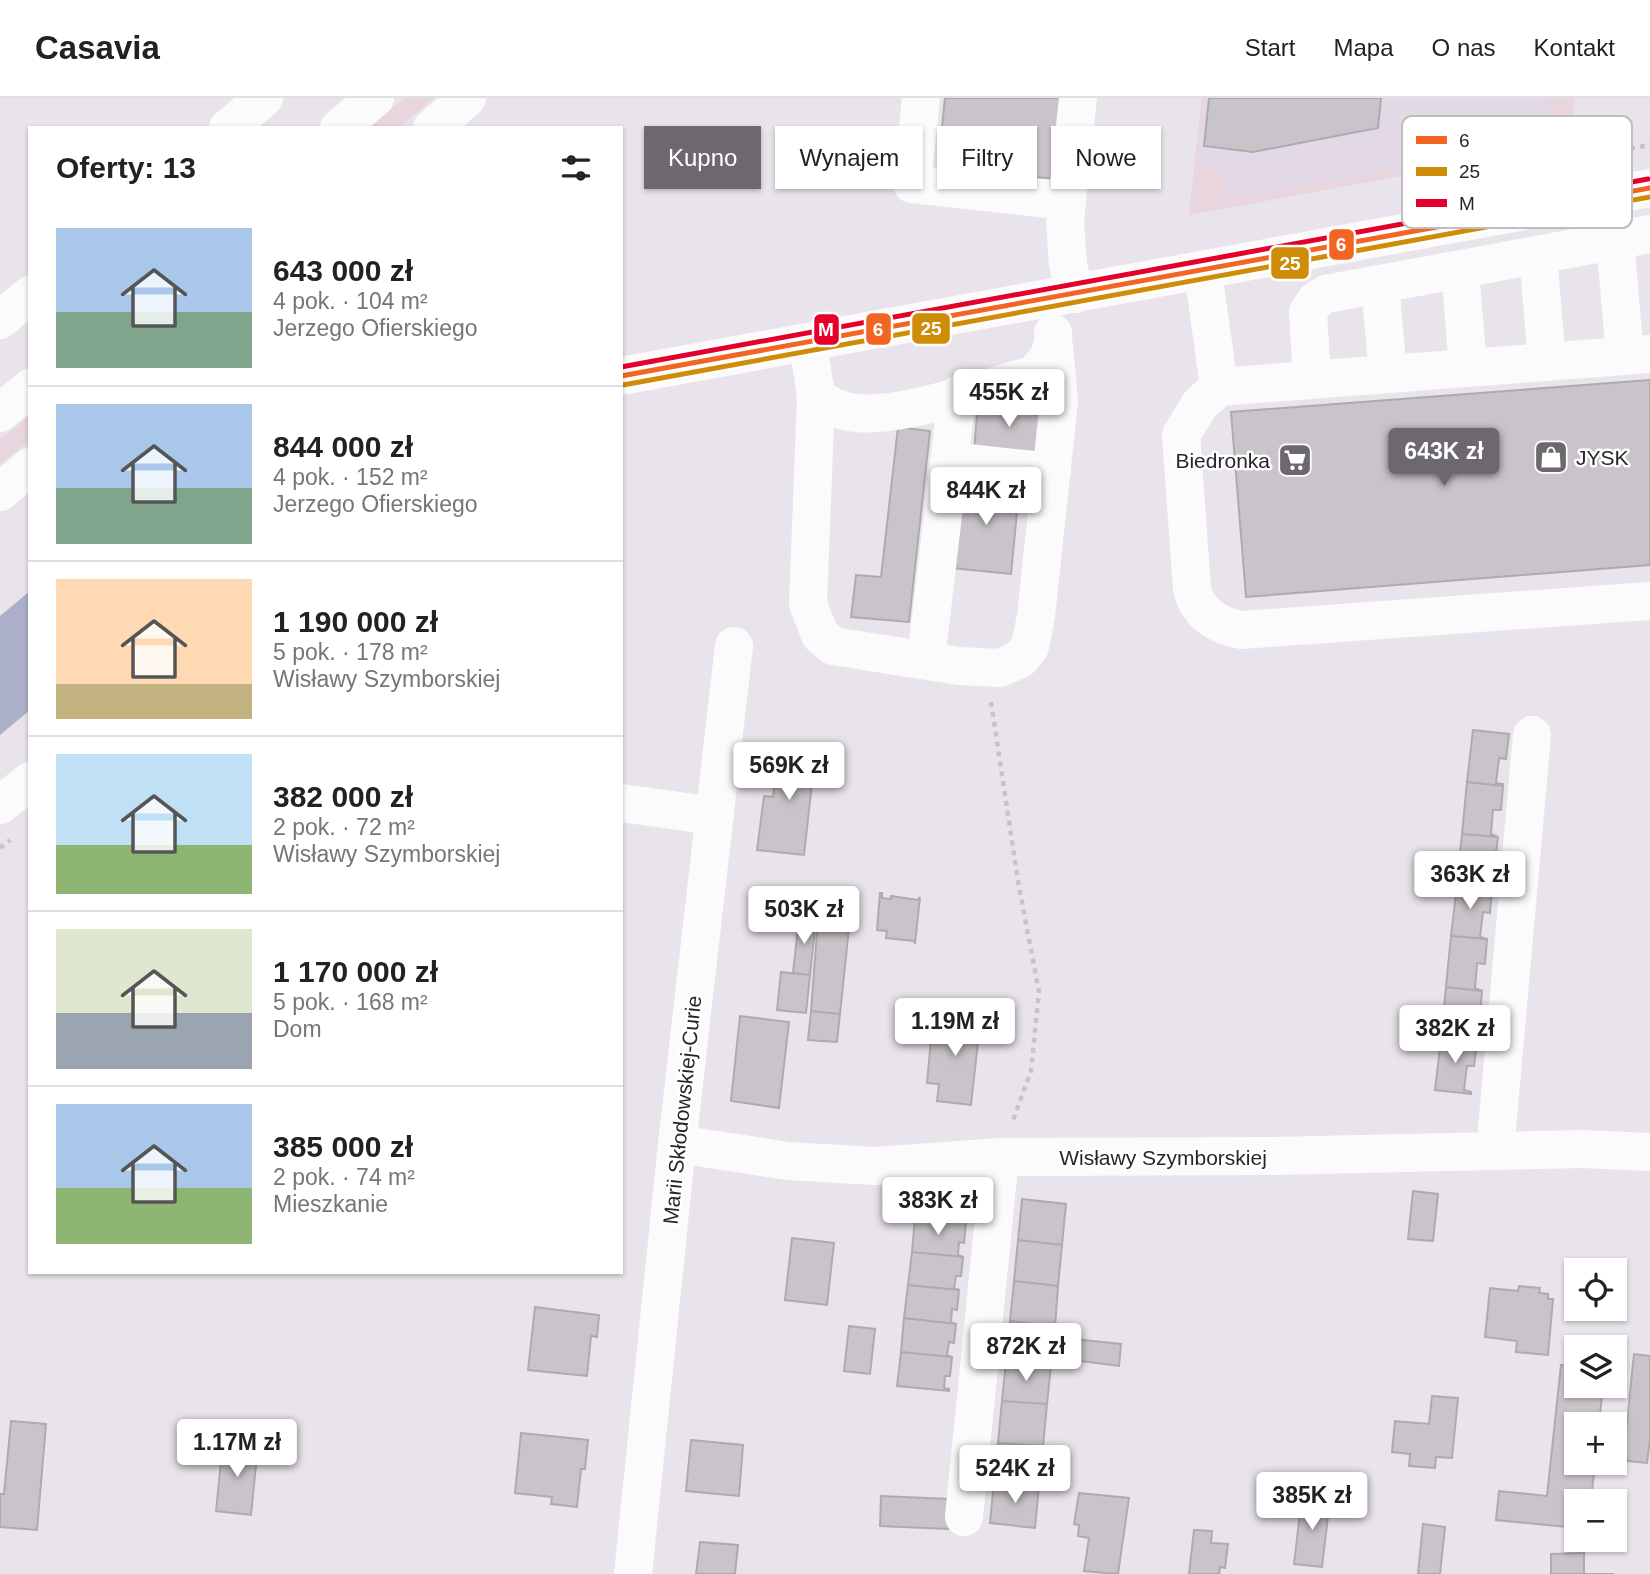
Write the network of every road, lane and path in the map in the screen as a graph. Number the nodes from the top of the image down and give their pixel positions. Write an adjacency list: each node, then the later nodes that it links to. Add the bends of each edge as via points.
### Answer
1 (264, 98): 6 (street)
2 (375, 98): 7 (street)
3 (467, 98): 8 (street)
4 (921, 98): 11 (street, via 912,184)
5 (1078, 98): 11 (street)
6 (230, 126)
7 (341, 126)
8 (434, 126)
9 (1650, 188): 10 (street)
10 (1632, 191)
11 (1067, 201): 18 (street, via 1068,265)
12 (1435, 228): 16 (street)
13 (1633, 237): 14 (street); 23 (street)
14 (1538, 255): 15 (street); 24 (street)
15 (1460, 269): 17 (street); 25 (street)
16 (1203, 271): 18 (street); 29 (street)
17 (1380, 284): 26 (street); 28 (street, via 1326,294 1308,312)
18 (1063, 296): 21 (street); 22 (street)
19 (28, 297): 20 (street)
20 (0, 320)
21 (808, 342): 27 (street); 32 (street)
22 (1054, 346): 31 (street, via 1033,375); 36 (street, via 1059,401)
23 (1637, 355): 24 (street)
24 (1547, 362): 25 (street)
25 (1468, 368): 26 (street)
26 (1388, 374): 28 (street)
27 (623, 376)
28 (1312, 380): 29 (street)
29 (1219, 387): 38 (street, via 1200,404 1181,435 1192,589 1195,601 1219,624 1241,630)
30 (28, 390): 33 (street)
31 (957, 395): 32 (street, via 877,413 834,408); 34 (street)
32 (816, 397): 40 (street, via 808,604 820,635 833,646)
33 (0, 413)
34 (949, 461): 36 (street); 40 (street)
35 (28, 469): 37 (street)
36 (1052, 472): 41 (street, via 1030,647 1020,659 1000,668)
37 (0, 492)
38 (1650, 601)
39 (734, 646): 46 (street, Marii Skłodowskiej-Curie)
40 (926, 660): 41 (street)
41 (985, 667): 50 (path, via 1039,992 1031,1071)
42 (1532, 735): 48 (street)
43 (28, 783): 45 (street)
44 (623, 803): 46 (street)
45 (0, 805)
46 (715, 816): 47 (street, Marii Skłodowskiej-Curie)
47 (677, 1144): 50 (street, Wisławy Szymborskiej, via 789,1161 875,1166); 52 (street, Marii Skłodowskiej-Curie)
48 (1495, 1151): 49 (street, Wisławy Szymborskiej); 50 (street, Wisławy Szymborskiej)
49 (1650, 1152)
50 (1000, 1157): 51 (street)
51 (964, 1517)
52 (633, 1574)

